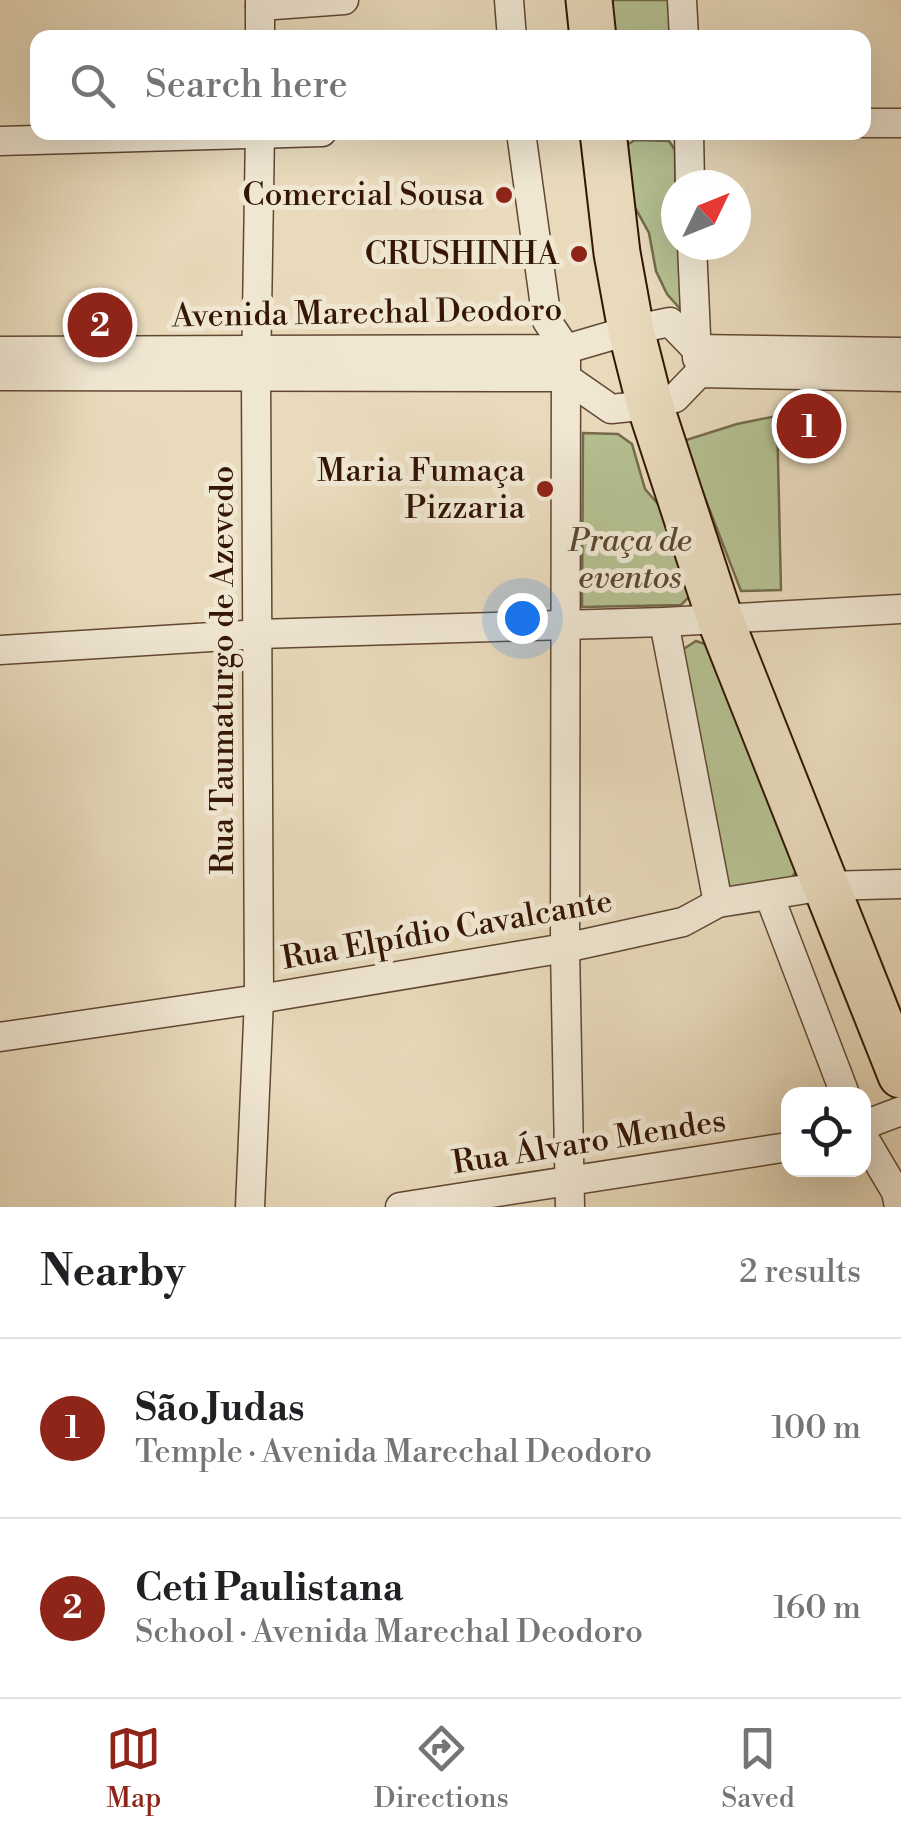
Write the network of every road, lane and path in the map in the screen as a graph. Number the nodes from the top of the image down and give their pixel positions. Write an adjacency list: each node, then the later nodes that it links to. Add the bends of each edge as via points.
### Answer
1 (344, 0): 5 (street)
2 (509, 0): 7 (street)
3 (589, 0): 8 (highway)
4 (682, 0): 9 (street)
5 (260, 3): 6 (street)
6 (260, 30)
7 (511, 30)
8 (592, 30)
9 (684, 30)
10 (871, 123): 11 (street)
11 (901, 123)
12 (32, 140): 17 (street)
13 (260, 140): 25 (street, Rua Taumaturgo de Azevedo)
14 (522, 140): 21 (street, via 547,321)
15 (604, 140): 20 (highway)
16 (688, 140): 18 (street)
17 (0, 141)
18 (689, 170)
19 (693, 260): 24 (street)
20 (631, 330): 21 (street, Avenida Marechal Deodoro); 24 (street, Avenida Marechal Deodoro, via 670,322); 29 (highway)
21 (566, 349): 25 (street, Avenida Marechal Deodoro); 28 (street)
22 (0, 351): 25 (street, Avenida Marechal Deodoro)
23 (901, 352): 24 (street)
24 (698, 361): 27 (street); 29 (street, via 674,398)
25 (256, 363): 26 (street, Avenida Marechal Deodoro); 28 (street, Avenida Marechal Deodoro); 34 (street, Rua Taumaturgo de Azevedo)
26 (0, 376)
27 (901, 377)
28 (566, 378): 29 (street, via 611,409); 33 (street)
29 (650, 405): 31 (highway)
30 (901, 608): 31 (street)
31 (720, 619): 32 (street); 37 (highway)
32 (664, 622): 33 (street); 39 (street)
33 (564, 626): 34 (street); 40 (street)
34 (258, 634): 35 (street); 41 (street, Rua Taumaturgo de Azevedo)
35 (0, 650)
36 (901, 884): 37 (street, Rua Elpídio Cavalcante)
37 (825, 886): 38 (street, Rua Elpídio Cavalcante); 43 (highway)
38 (769, 895): 39 (street, Rua Elpídio Cavalcante); 44 (street)
39 (718, 903): 40 (street, Rua Elpídio Cavalcante, via 683,922)
40 (564, 948): 41 (street, Rua Elpídio Cavalcante); 49 (street)
41 (259, 999): 42 (street, Rua Elpídio Cavalcante); 50 (street, Rua Taumaturgo de Azevedo)
42 (0, 1037)
43 (901, 1075)
44 (842, 1087)
45 (901, 1110): 46 (street)
46 (871, 1122)
47 (781, 1148): 49 (street, Rua Álvaro Mendes)
48 (871, 1150): 52 (street)
49 (570, 1194): 51 (street, Rua Álvaro Mendes)
50 (250, 1207)
51 (400, 1207)
52 (898, 1207)

